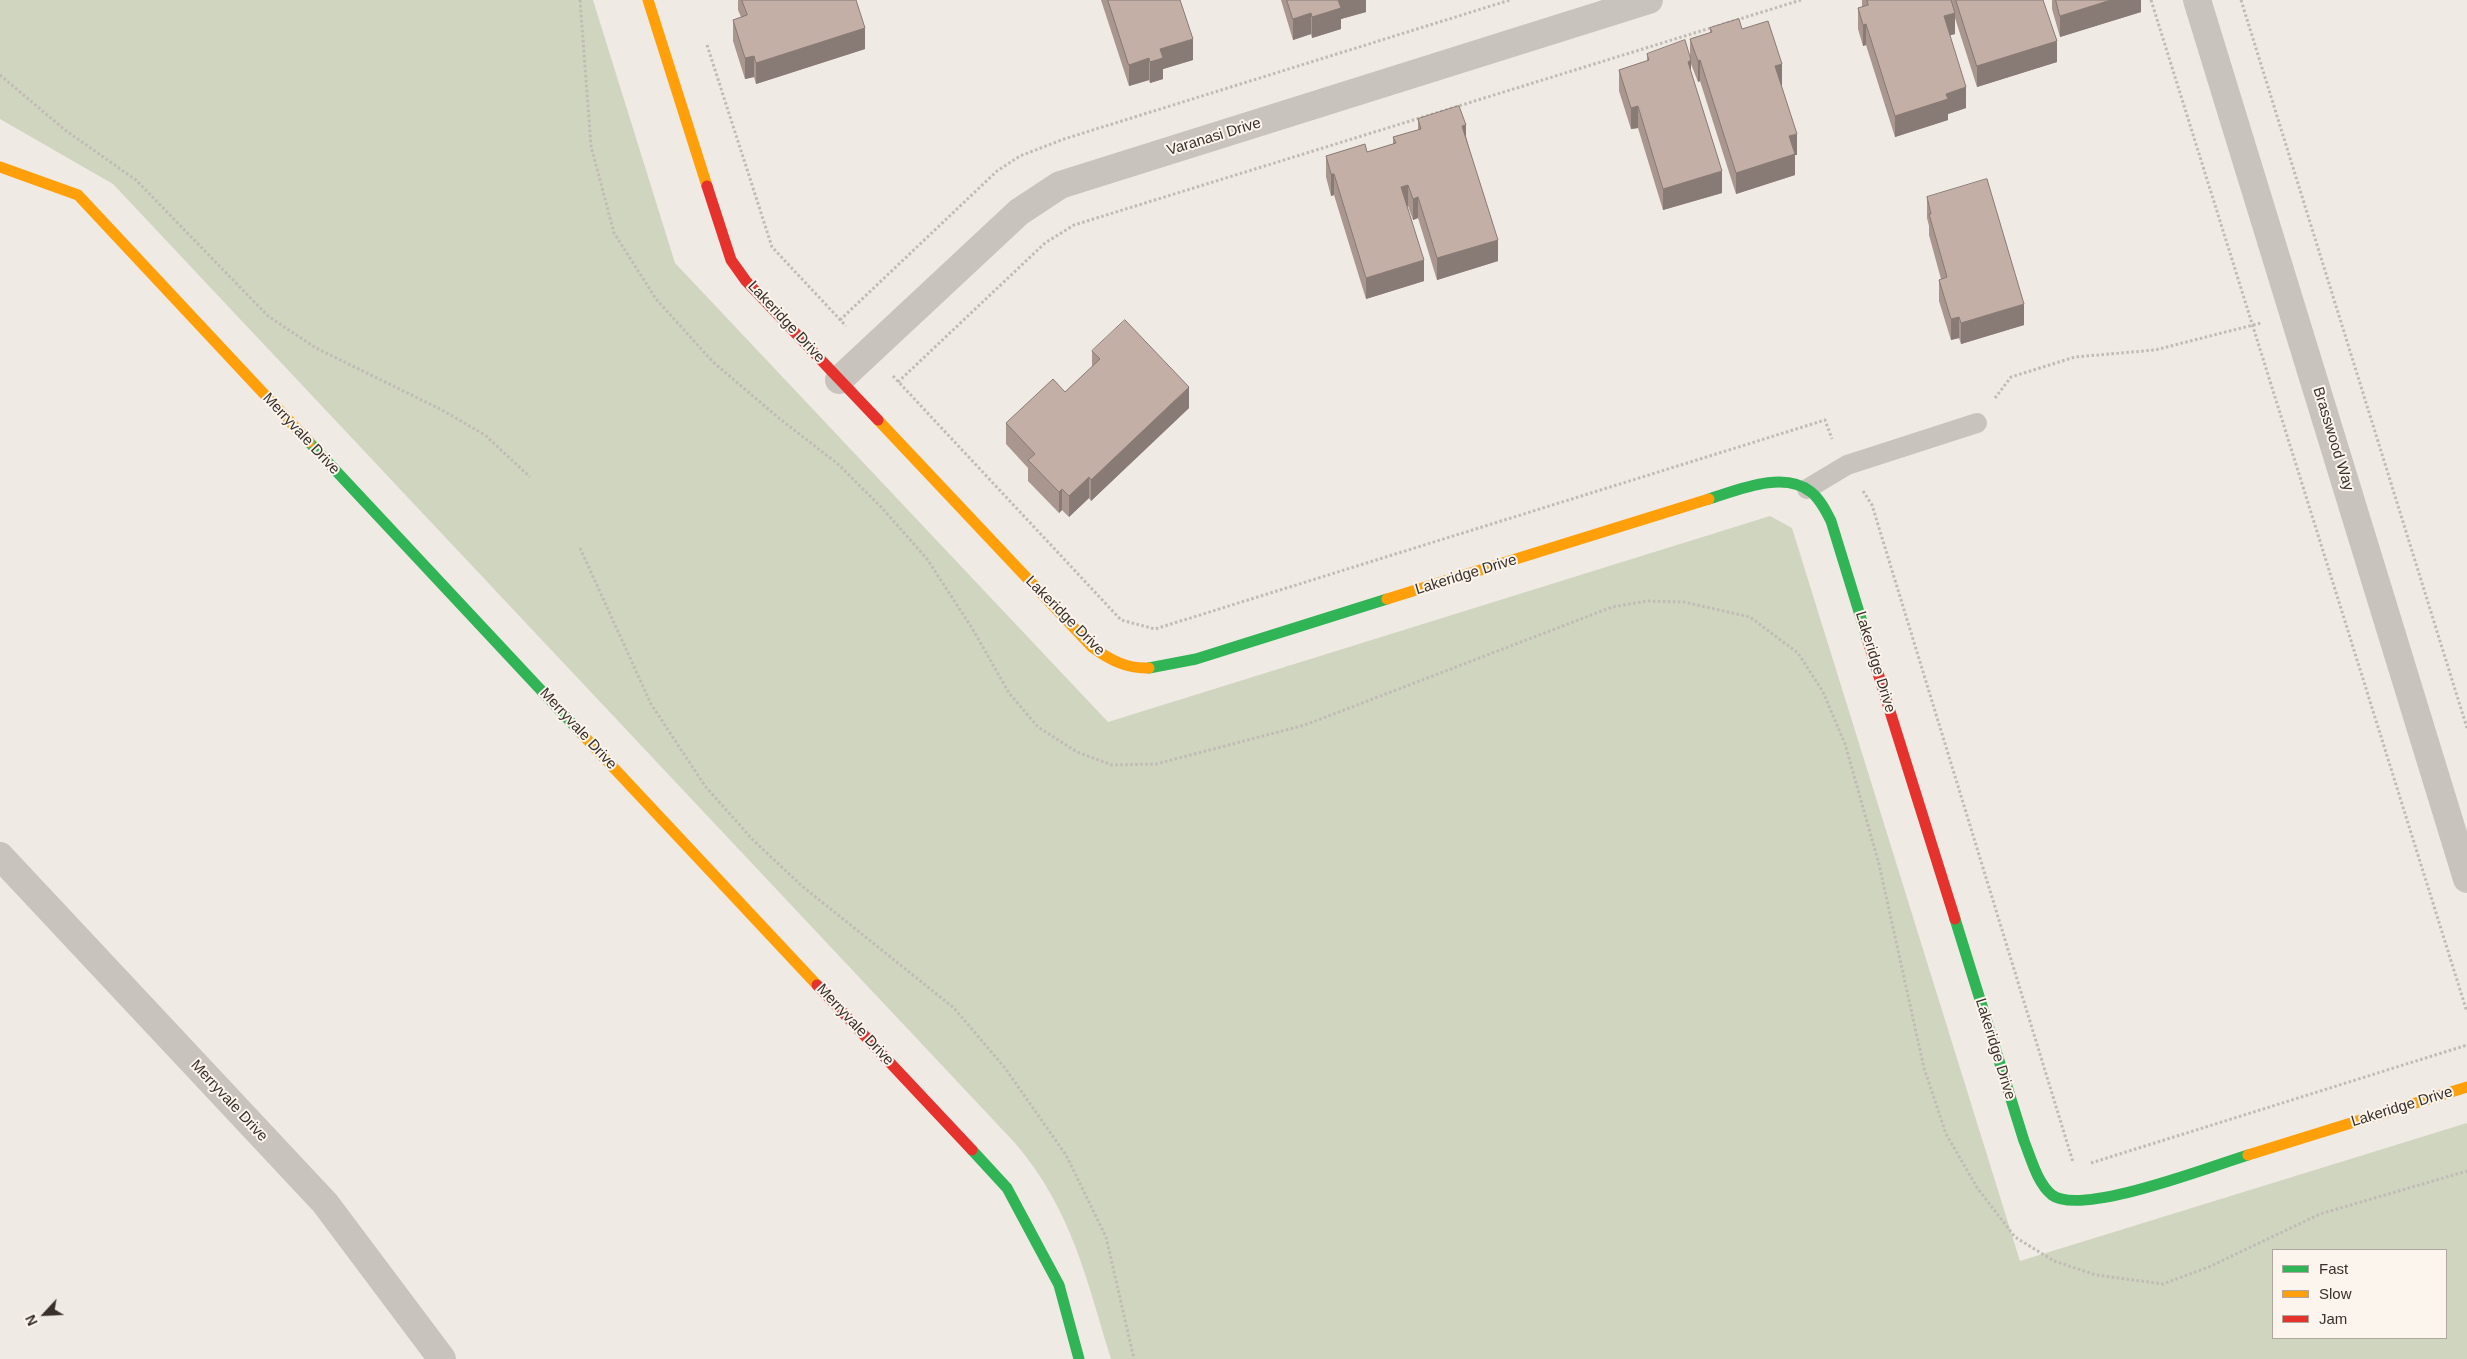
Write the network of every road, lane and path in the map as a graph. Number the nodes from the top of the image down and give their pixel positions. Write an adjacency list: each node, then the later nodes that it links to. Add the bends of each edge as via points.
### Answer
1 (580, 0): 24 (path, via 592,146 614,233 656,299 713,362 838,464 883,509 927,559 1010,693 1038,727 1077,752 1112,765 1156,764 1305,725 1612,606 1648,600 1684,602 1750,617 1798,653 1826,701 1845,744 1876,855 1924,1068 1946,1134 1978,1189 2015,1237 2054,1261 2096,1275 2163,1284 2211,1266 2320,1214)
2 (648, 0): 12 (street, Lakeridge Drive, via 731,260 746,281)
3 (1649, 0): 12 (street, Varanasi Drive, via 1060,185 1019,212)
4 (1801, 0): 13 (path, via 1074,225 1044,243)
5 (2151, 0): 11 (path)
6 (2197, 0): 10 (street, Brasswood Way)
7 (2242, 0): 18 (path)
8 (0, 75): 15 (path, via 65,130 136,180 268,316 316,348 440,409 485,435)
9 (0, 167): 27 (street, Merryvale Drive, via 78,195 1007,1188 1059,1286)
10 (2294, 312): 11 (path); 20 (street, Brasswood Way)
11 (2252, 326): 14 (path, via 2156,350 2075,358 2011,377); 21 (path)
12 (839, 380): 16 (street, Lakeridge Drive, via 1092,647 1106,658 1129,667 1150,670 1196,659 1745,488 1766,483)
13 (898, 382)
14 (1976, 423): 16 (lane, via 1847,465)
15 (530, 477)
16 (1807, 489): 25 (street, Lakeridge Drive, via 1832,520 2024,1141)
17 (580, 548): 28 (path, via 652,704 705,786 753,840 802,886 954,1008 1005,1068 1066,1155 1106,1237)
18 (2467, 728)
19 (0, 856): 26 (street, Merryvale Drive, via 324,1203)
20 (2467, 879)
21 (2467, 1012)
22 (2467, 1044): 25 (path)
23 (2467, 1086): 25 (street, Lakeridge Drive, via 2113,1197 2084,1203 2064,1202 2050,1194)
24 (2467, 1171)
25 (2040, 1178)
26 (442, 1359)
27 (1079, 1359)
28 (1134, 1359)

